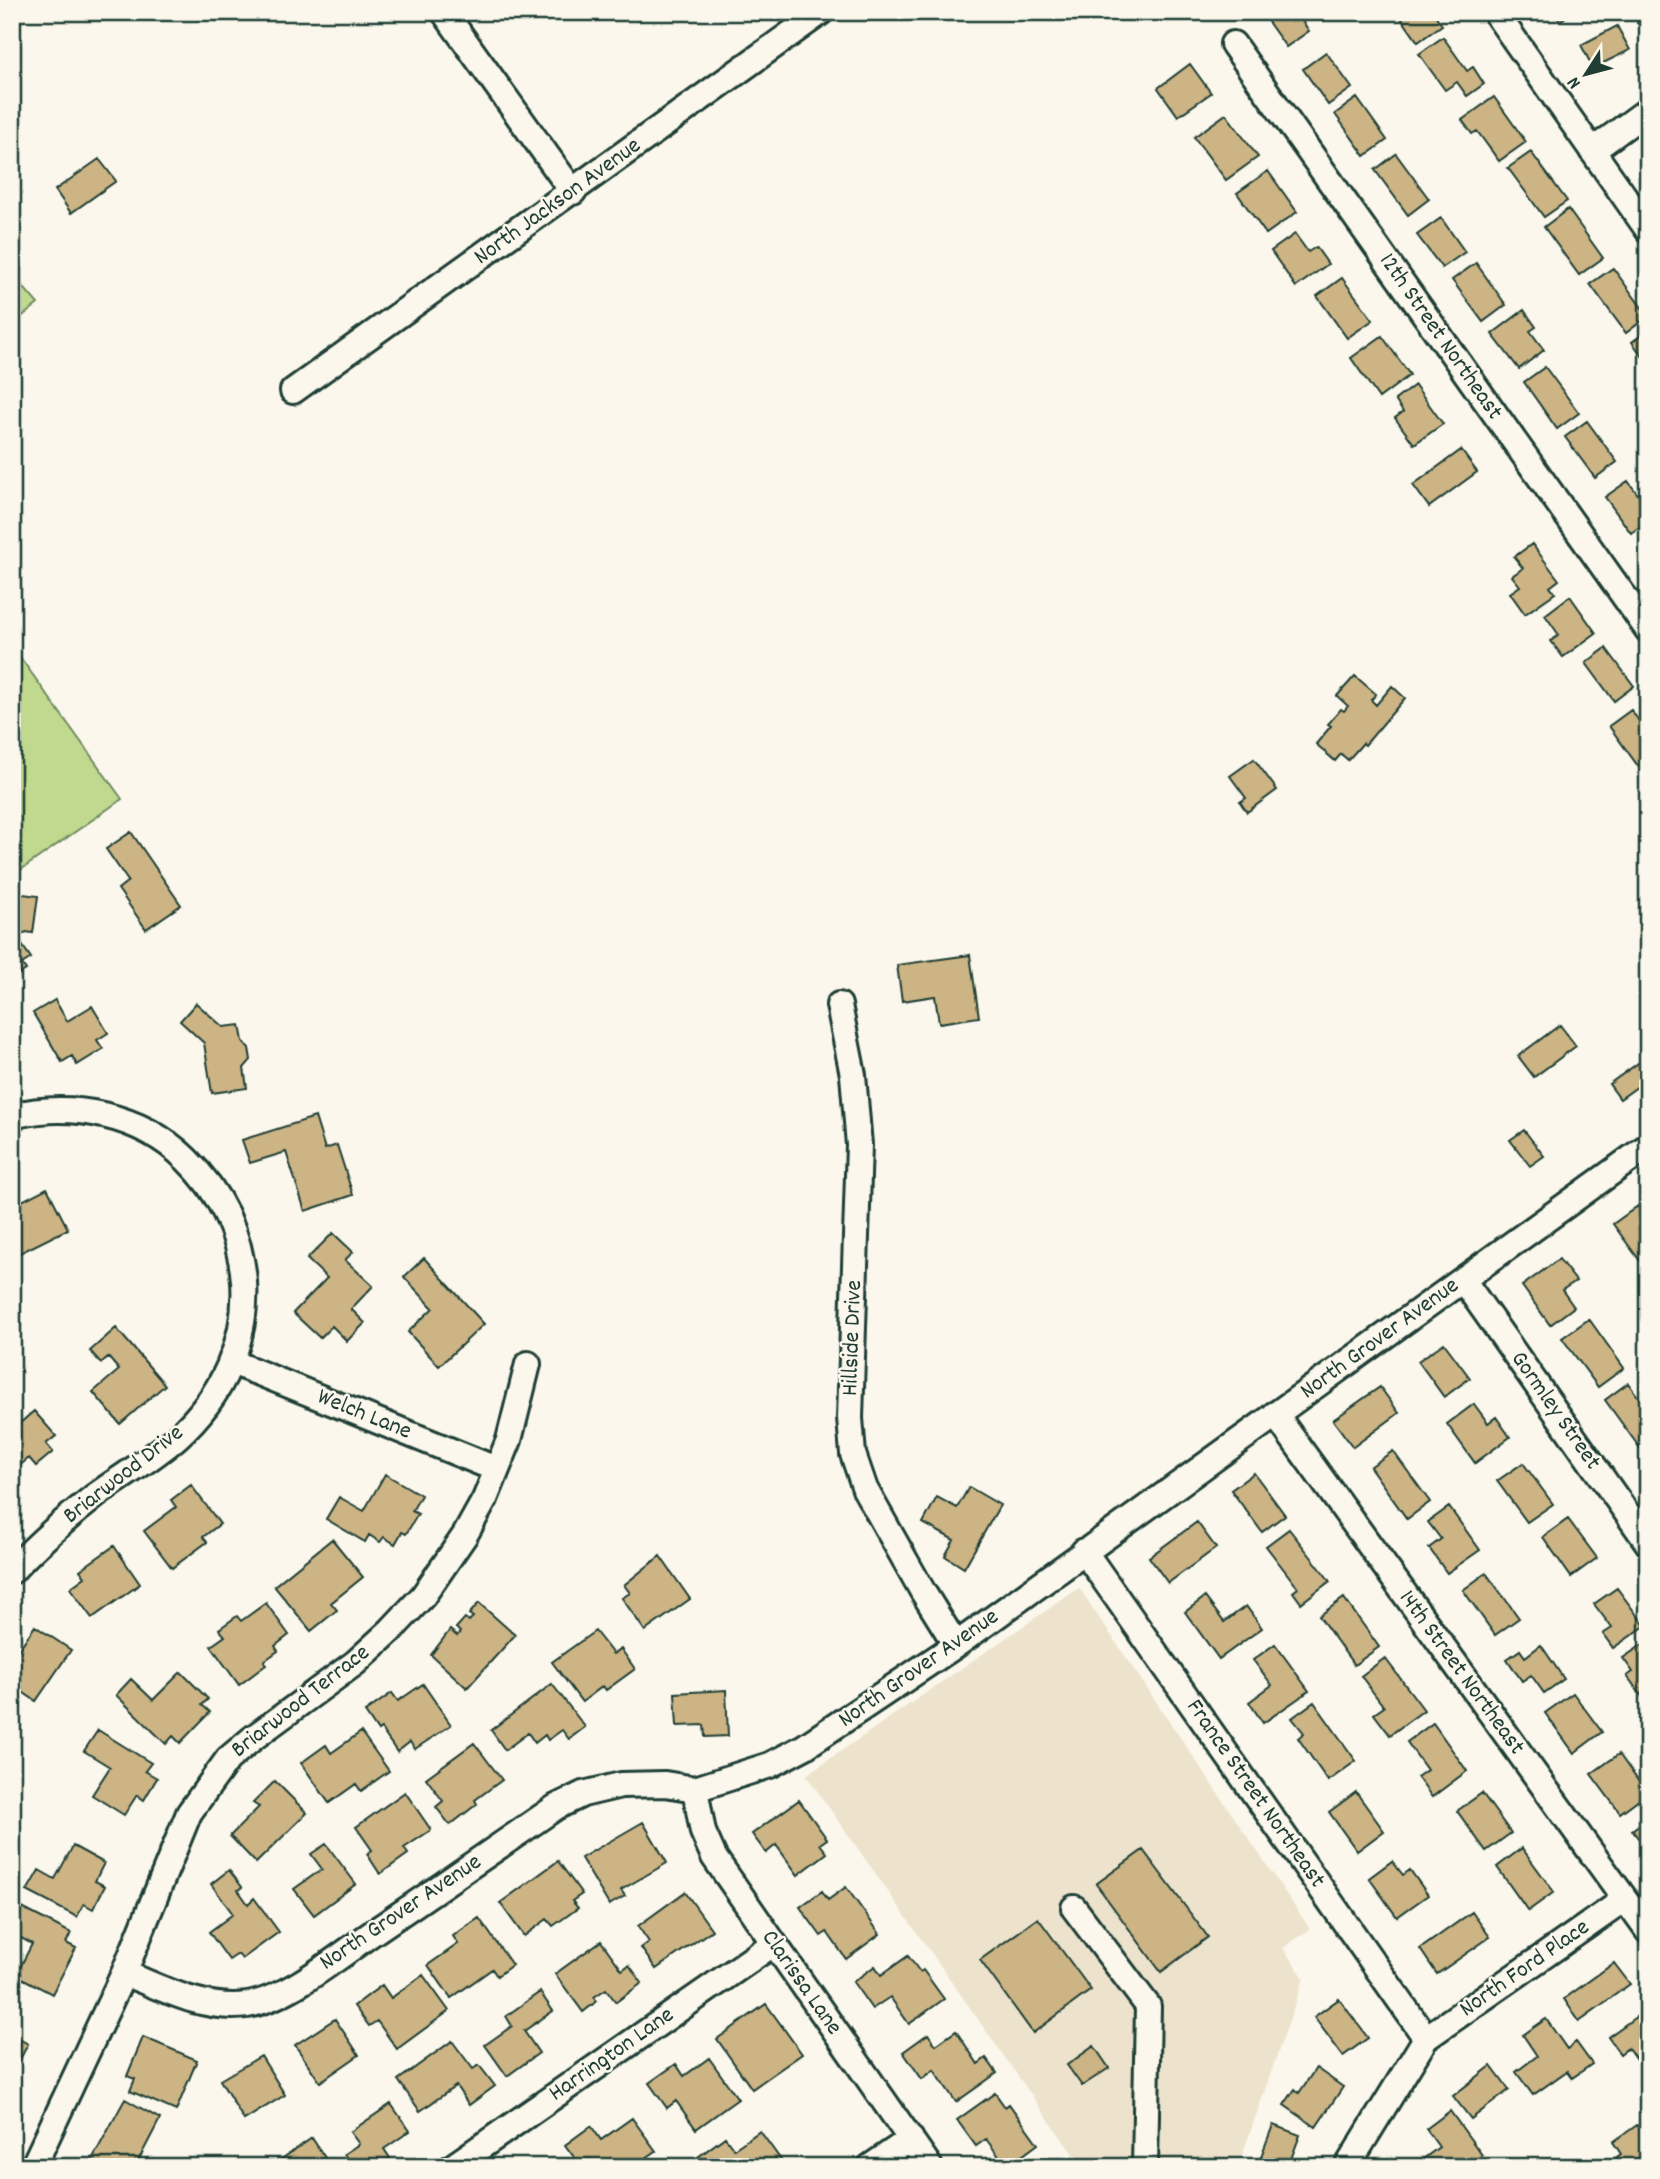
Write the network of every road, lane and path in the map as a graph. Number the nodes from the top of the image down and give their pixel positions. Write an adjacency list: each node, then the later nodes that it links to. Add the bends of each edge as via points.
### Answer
1 (444, 12): 7 (street)
2 (821, 12): 7 (street, North Jackson Avenue)
3 (1494, 12): 6 (street)
4 (1233, 44): 10 (street, 12th Street Northeast)
5 (1648, 110): 6 (street)
6 (1591, 150): 8 (street)
7 (573, 191): 9 (street, North Jackson Avenue)
8 (1648, 230)
9 (293, 391)
10 (1648, 630)
11 (839, 1005): 22 (street, Hillside Drive, via 853,1075 859,1144 850,1418 853,1454 865,1489)
12 (12, 1116): 15 (street, Briarwood Drive, via 58,1110 114,1118 165,1142 198,1172 229,1219 242,1263 243,1319)
13 (1648, 1146): 14 (street, North Grover Avenue)
14 (1463, 1280): 17 (street, North Grover Avenue); 19 (street, Gormley Street)
15 (232, 1362): 18 (street, Welch Lane); 21 (street, Briarwood Drive, via 199,1416 176,1438 53,1530)
16 (528, 1364): 18 (street, Briarwood Terrace, via 509,1440)
17 (1275, 1414): 20 (street, North Grover Avenue); 24 (street, 14th Street Northeast)
18 (496, 1469): 28 (street, Briarwood Terrace, via 465,1535 423,1596 355,1662 228,1759 189,1813)
19 (1648, 1543)
20 (1084, 1551): 22 (street, North Grover Avenue); 29 (street, France Street Northeast)
21 (12, 1571)
22 (956, 1645): 23 (street, North Grover Avenue, via 804,1747 770,1765)
23 (695, 1789): 27 (street, Clarissa Lane, via 703,1832 714,1857); 28 (street, North Grover Avenue, via 621,1785 574,1798 321,1969 277,1995 246,2005 184,1998)
24 (1624, 1900): 26 (street, 14th Street Northeast); 29 (street, North Ford Place)
25 (1074, 1908): 35 (street, via 1148,2006)
26 (1648, 1931)
27 (773, 1944): 30 (street, Clarissa Lane); 32 (street, Harrington Lane)
28 (124, 1973): 31 (street, Briarwood Terrace)
29 (1426, 2038): 36 (street)
30 (911, 2139): 33 (street); 34 (street, Clarissa Lane)
31 (33, 2167)
32 (452, 2167)
33 (870, 2167)
34 (930, 2167)
35 (1145, 2167)
36 (1347, 2167)

